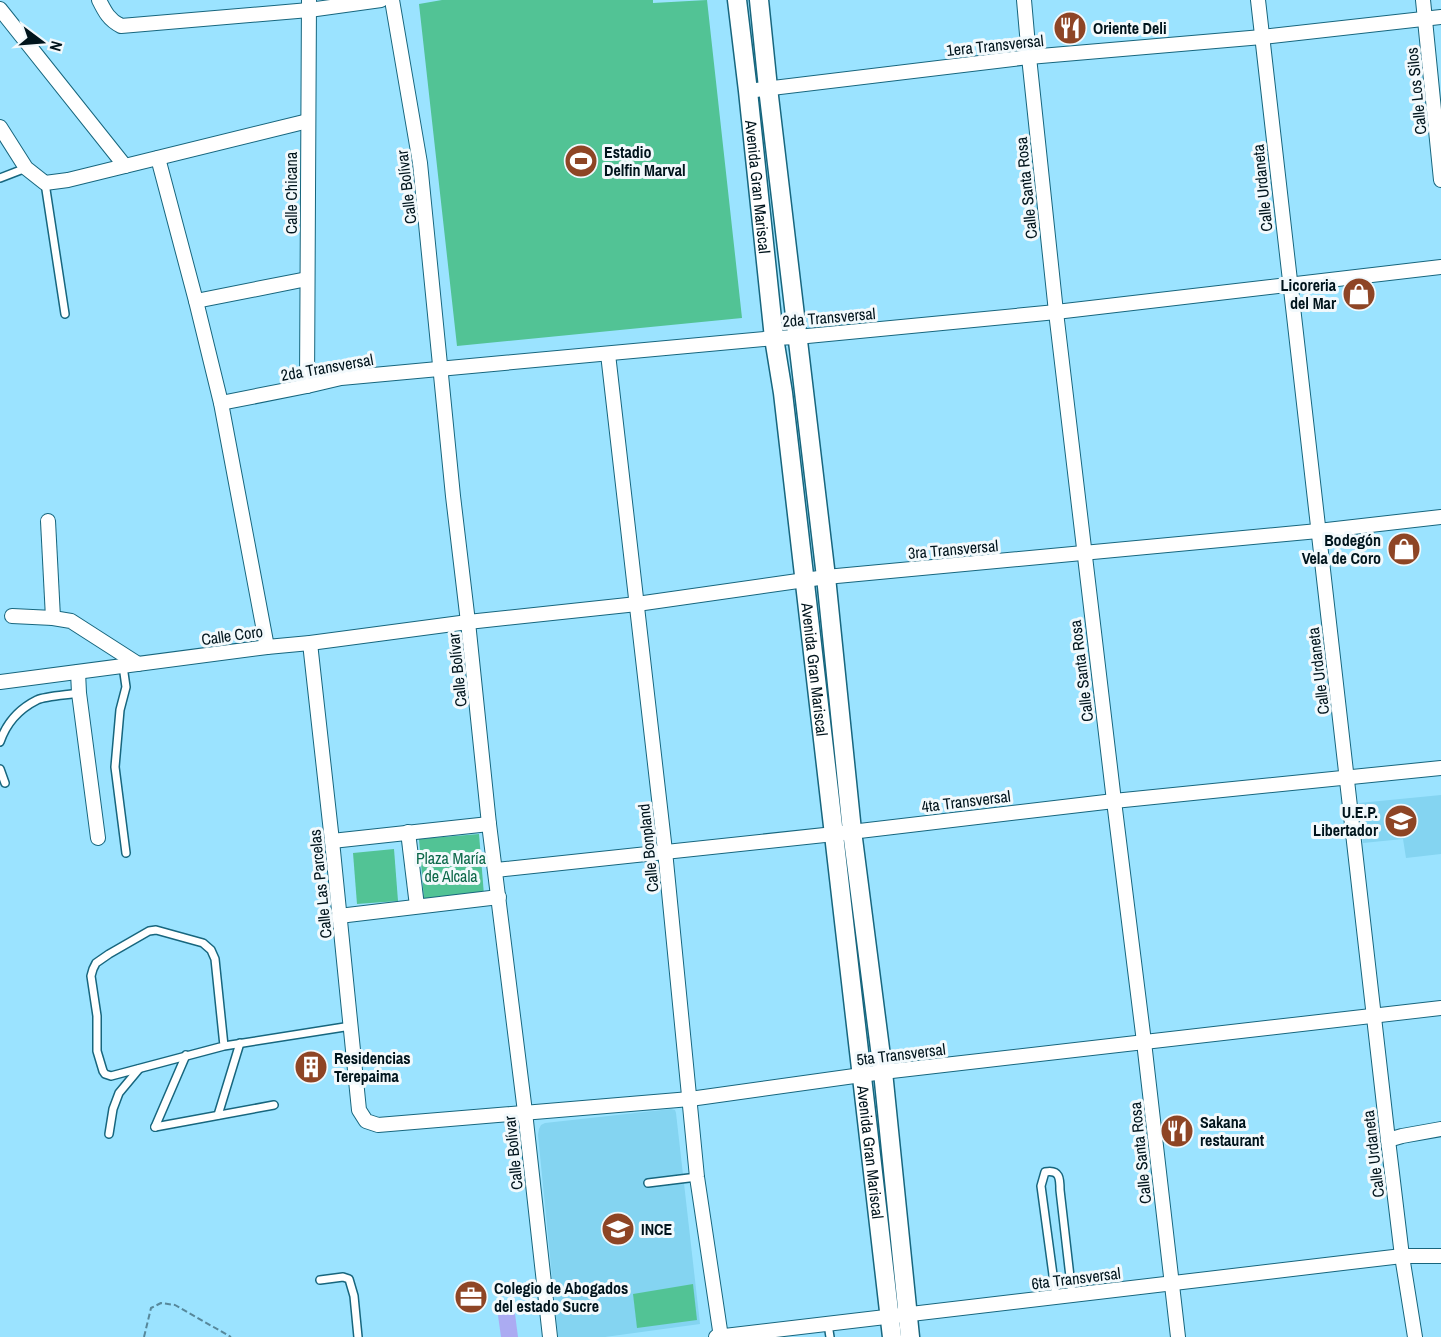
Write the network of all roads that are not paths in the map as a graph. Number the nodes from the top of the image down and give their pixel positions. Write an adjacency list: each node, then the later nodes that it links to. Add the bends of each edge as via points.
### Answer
1 (99, 0): 9 (street, via 113,22 121,26)
2 (381, 0): 9 (street)
3 (392, 0): 34 (street, Calle Bolívar, via 420,163)
4 (737, 0): 16 (street, Avenida Gran Mariscal)
5 (759, 0): 15 (street, Avenida Gran Mariscal)
6 (1024, 0): 14 (street, Calle Santa Rosa)
7 (1258, 0): 13 (street, Calle Urdaneta)
8 (1423, 0): 12 (street, Calle Los Silos)
9 (309, 5): 17 (street, Calle Chicana)
10 (0, 9): 20 (street)
11 (1441, 17): 12 (street, 1era Transversal)
12 (1425, 19): 13 (street, 1era Transversal); 23 (street, Calle Los Silos)
13 (1262, 37): 14 (street, 1era Transversal); 27 (street, Calle Urdaneta)
14 (1029, 57): 15 (street, 1era Transversal); 29 (street, Calle Santa Rosa)
15 (768, 88): 16 (street, 1era Transversal); 32 (street, Avenida Gran Mariscal)
16 (748, 91): 31 (street, Avenida Gran Mariscal)
17 (308, 120): 19 (street); 26 (street, Calle Chicana)
18 (0, 127): 21 (street)
19 (158, 158): 20 (street); 28 (street)
20 (125, 166): 24 (street)
21 (26, 168): 22 (lane); 24 (street)
22 (0, 178)
23 (1441, 180)
24 (45, 183): 30 (lane)
25 (1441, 267): 27 (street, 2da Transversal)
26 (307, 279): 28 (street); 35 (street, Calle Chicana)
27 (1290, 284): 29 (street, 2da Transversal); 39 (street, Calle Urdaneta)
28 (196, 301): 36 (street)
29 (1056, 312): 32 (street, 2da Transversal); 40 (street, Calle Santa Rosa)
30 (65, 314)
31 (774, 338): 32 (street, 2da Transversal); 33 (street, 2da Transversal); 42 (street, Avenida Gran Mariscal)
32 (797, 338): 41 (street, Avenida Gran Mariscal)
33 (608, 354): 34 (street, 2da Transversal); 43 (street, Calle Bonpland)
34 (442, 369): 35 (street, 2da Transversal, via 341,378); 46 (street, Calle Bolívar)
35 (307, 386): 36 (street, 2da Transversal)
36 (222, 403): 48 (street)
37 (1441, 517): 39 (street, 3ra Transversal)
38 (48, 521): 45 (street)
39 (1318, 531): 40 (street, 3ra Transversal); 57 (street, Calle Urdaneta)
40 (1084, 554): 41 (street, 3ra Transversal); 59 (street, Calle Santa Rosa)
41 (826, 577): 42 (street, 3ra Transversal); 62 (street, Avenida Gran Mariscal)
42 (804, 580): 43 (street, 3ra Transversal); 62 (street, Avenida Gran Mariscal)
43 (637, 604): 46 (street, 3ra Transversal); 65 (street, Calle Bonpland)
44 (12, 616): 45 (street)
45 (53, 618): 49 (street, via 71,621)
46 (468, 622): 47 (street, Calle Coro); 60 (street, Calle Bolívar)
47 (310, 643): 48 (street, Calle Coro); 64 (street, Calle Las Parcelas)
48 (267, 647): 49 (street, Calle Coro)
49 (138, 664): 50 (street, Calle Coro)
50 (123, 666): 51 (street, Calle Coro); 66 (lane, via 126,687 115,767)
51 (78, 672): 52 (street, Calle Coro); 53 (street)
52 (0, 682)
53 (79, 693): 54 (lane, via 38,699 16,714); 63 (street)
54 (0, 742)
55 (1441, 768): 57 (street, 4ta Transversal)
56 (0, 769): 58 (lane)
57 (1347, 778): 59 (street, 4ta Transversal); 72 (street, Calle Urdaneta)
58 (5, 783)
59 (1113, 801): 62 (street, 4ta Transversal); 75 (street, Calle Santa Rosa)
60 (489, 824): 61 (street); 67 (street, Calle Bolívar)
61 (408, 832): 64 (street); 69 (street)
62 (843, 832): 65 (street, 4ta Transversal); 79 (street, Avenida Gran Mariscal); 80 (street, Avenida Gran Mariscal)
63 (98, 838)
64 (332, 841): 70 (street, Calle Las Parcelas)
65 (665, 852): 67 (street, 4ta Transversal); 81 (street, Calle Bonpland)
66 (126, 853)
67 (496, 870): 68 (street, Calle Bolívar)
68 (499, 897): 69 (street); 83 (street, Calle Bolívar)
69 (417, 906): 70 (street)
70 (339, 916): 73 (street, Calle Las Parcelas)
71 (1441, 1008): 72 (street, 5ta Transversal)
72 (1374, 1015): 75 (street, 5ta Transversal); 88 (street, Calle Urdaneta)
73 (351, 1026): 74 (lane); 85 (street, Calle Las Parcelas, via 360,1110)
74 (240, 1042): 76 (lane); 84 (lane)
75 (1144, 1042): 79 (street, 5ta Transversal); 94 (street, Calle Santa Rosa)
76 (224, 1046): 77 (lane); 78 (lane, via 211,950 194,939 149,931 96,963 91,976 97,1051 103,1071 111,1076)
77 (186, 1055): 78 (lane); 84 (lane, via 155,1127)
78 (139, 1069): 87 (lane, via 119,1093)
79 (883, 1072): 80 (street, 5ta Transversal); 97 (street, Avenida Gran Mariscal)
80 (861, 1076): 81 (street, 5ta Transversal); 97 (street, Avenida Gran Mariscal)
81 (690, 1099): 83 (street, 5ta Transversal); 89 (street, Calle Bonpland)
82 (274, 1106): 84 (lane)
83 (525, 1112): 85 (street, 5ta Transversal, via 378,1125); 100 (street, Calle Bolívar)
84 (218, 1116)
85 (366, 1121)
86 (1441, 1130): 88 (street)
87 (109, 1134)
88 (1388, 1140): 91 (street, Calle Urdaneta)
89 (697, 1177): 90 (lane); 102 (street, Calle Bonpland)
90 (648, 1183)
91 (1402, 1256): 92 (street, 6ta Transversal); 94 (street, 6ta Transversal); 106 (street, Calle Urdaneta)
92 (1441, 1256)
93 (320, 1280): 99 (lane, via 349,1279)
94 (1171, 1283): 95 (street, 6ta Transversal); 105 (street, Calle Santa Rosa)
95 (1072, 1294): 96 (street, 6ta Transversal); 96 (lane, via 1060,1178 1051,1171 1045,1173 1041,1186)
96 (1056, 1297): 97 (street, 6ta Transversal)
97 (899, 1316): 98 (street, 6ta Transversal); 103 (street, Avenida Gran Mariscal); 104 (street, Avenida Gran Mariscal)
98 (829, 1330): 102 (street, 6ta Transversal)
99 (358, 1337)
100 (550, 1337)
101 (716, 1337): 102 (street, 6ta Transversal)
102 (721, 1337)
103 (892, 1337)
104 (910, 1337)
105 (1178, 1337)
106 (1415, 1337)

